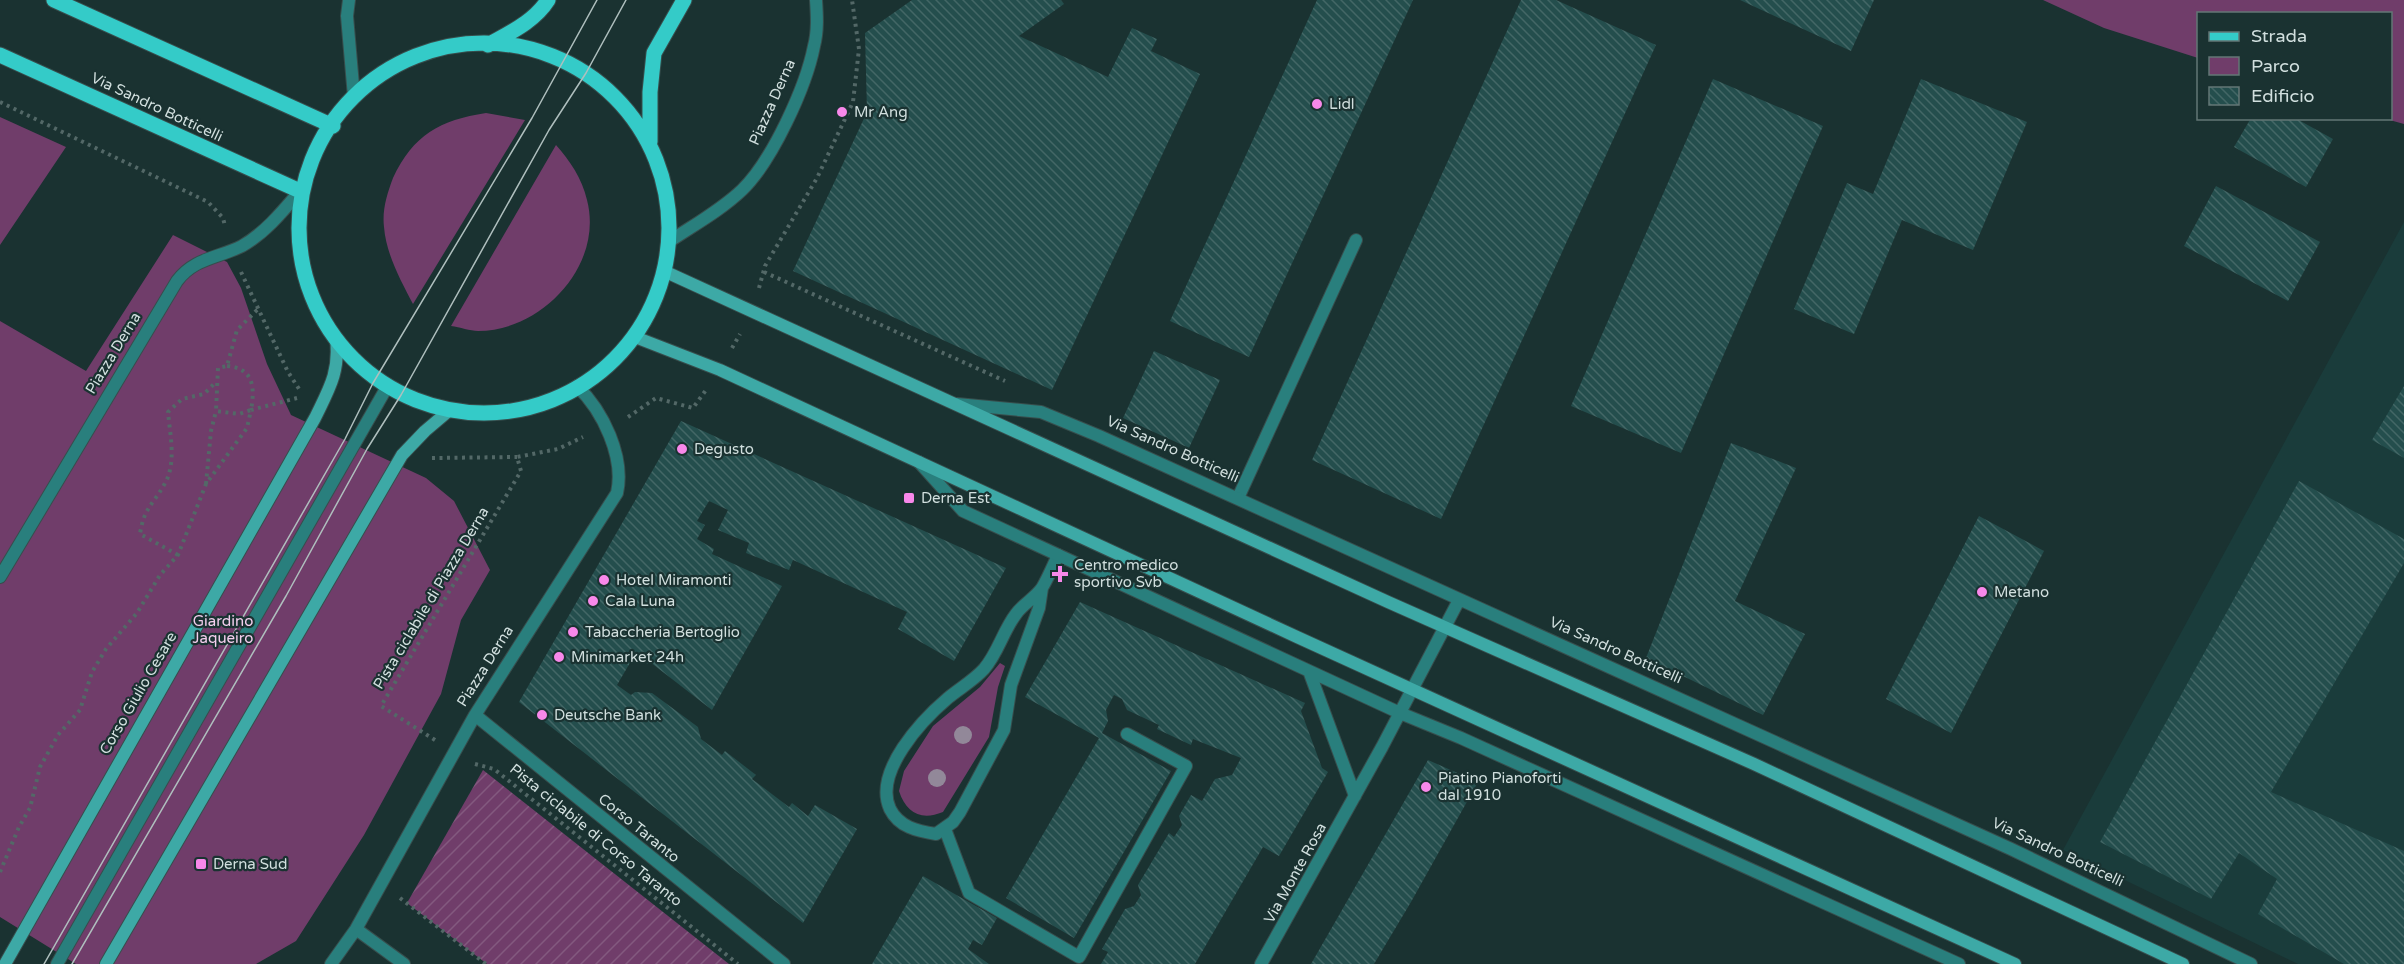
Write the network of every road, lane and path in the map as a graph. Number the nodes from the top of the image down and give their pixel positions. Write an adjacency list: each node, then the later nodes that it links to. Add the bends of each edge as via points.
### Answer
1 (54, 0): 11 (main road)
2 (349, 0): 9 (street)
3 (548, 0): 7 (main road, via 542,10)
4 (684, 0): 12 (main road, via 654,53)
5 (816, 0): 15 (street, Piazza Derna, via 811,59 769,155 752,180 732,199)
6 (852, 0): 17 (path, via 859,49 853,102 817,178)
7 (488, 45): 9 (main road, Piazza Derna, via 453,48 408,60); 12 (main road, Piazza Derna, via 524,48 575,66 625,107)
8 (0, 55): 13 (main road, Via Sandro Botticelli)
9 (354, 97): 11 (main road, Piazza Derna)
10 (0, 102): 16 (path, via 208,202 223,218)
11 (333, 126): 13 (main road, Piazza Derna)
12 (650, 145): 15 (main road, Piazza Derna, via 665,190)
13 (300, 191): 16 (street, Piazza Derna, via 276,219); 22 (main road, Piazza Derna, via 297,229 303,276 314,305)
14 (1356, 240): 37 (street)
15 (667, 243): 18 (main road, Piazza Derna)
16 (231, 250): 20 (path); 40 (street, Piazza Derna, via 196,263 177,281)
17 (773, 251)
18 (666, 272): 21 (main road, Piazza Derna); 28 (main road, Via Sandro Botticelli)
19 (764, 272): 25 (path)
20 (258, 309): 23 (path, via 237,330); 30 (path, via 303,396)
21 (635, 337): 26 (main road, Piazza Derna); 34 (main road, via 720,370)
22 (336, 339): 27 (main road, Piazza Derna, via 363,370); 56 (main road, Corso Giulio Cesare, via 335,375 315,418)
23 (227, 366): 24 (path, via 218,368); 30 (path, via 239,367 248,374 253,384)
24 (216, 382): 31 (path); 38 (path, via 204,394 182,399 168,412 173,452 165,483 143,514 140,534)
25 (1009, 383)
26 (577, 386): 29 (main road, Piazza Derna, via 524,408); 47 (street, Piazza Derna, via 595,407 612,444 620,476 617,493)
27 (387, 387): 29 (main road, Piazza Derna, via 415,401); 57 (street)
28 (955, 404): 37 (street, Via Sandro Botticelli, via 1041,412); 43 (main road, Via Sandro Botticelli)
29 (451, 409): 58 (main road, via 402,455)
30 (251, 410): 31 (path, via 239,414); 36 (path, via 248,428)
31 (216, 411): 36 (path)
32 (420, 458): 33 (path)
33 (517, 458)
34 (917, 460): 39 (street, via 963,511); 45 (main road)
35 (521, 471): 49 (path, Pista ciclabile di Piazza Derna, via 381,706)
36 (206, 484): 38 (path)
37 (1238, 498): 42 (street, Via Sandro Botticelli)
38 (178, 555): 53 (path, via 160,574 92,672 80,710 58,735 40,767 30,808)
39 (1058, 555): 41 (street); 44 (street)
40 (0, 577)
41 (1042, 588): 52 (street, via 1039,608 1011,685 999,743 960,812); 52 (street, via 1016,614 984,669 929,715 894,764 886,785 893,815 918,832 936,834)
42 (1459, 600): 43 (street, Via Monte Rosa); 68 (street, Via Sandro Botticelli, via 2011,849)
43 (1445, 627): 45 (street, Via Monte Rosa); 67 (main road, Via Sandro Botticelli, via 1754,764)
44 (1309, 671): 46 (street); 51 (street)
45 (1413, 690): 46 (street, Via Monte Rosa); 66 (main road)
46 (1400, 712): 51 (street, Via Monte Rosa); 65 (street)
47 (475, 715): 49 (street, Piazza Derna); 63 (street, Corso Taranto)
48 (1127, 734): 52 (street, via 1186,766 1079,957 969,893)
49 (454, 752): 55 (street, Piazza Derna)
50 (468, 773): 62 (path, Pista ciclabile di Corso Taranto, via 474,763 494,769)
51 (1355, 796): 64 (street, Via Monte Rosa)
52 (945, 829)
53 (0, 872)
54 (397, 896): 61 (path)
55 (356, 929): 59 (street, Piazza Derna); 60 (street)
56 (5, 964)
57 (57, 964)
58 (106, 964)
59 (331, 964)
60 (404, 964)
61 (486, 964)
62 (738, 964)
63 (784, 964)
64 (1261, 964)
65 (1959, 964)
66 (2015, 964)
67 (2183, 964)
68 (2251, 964)

